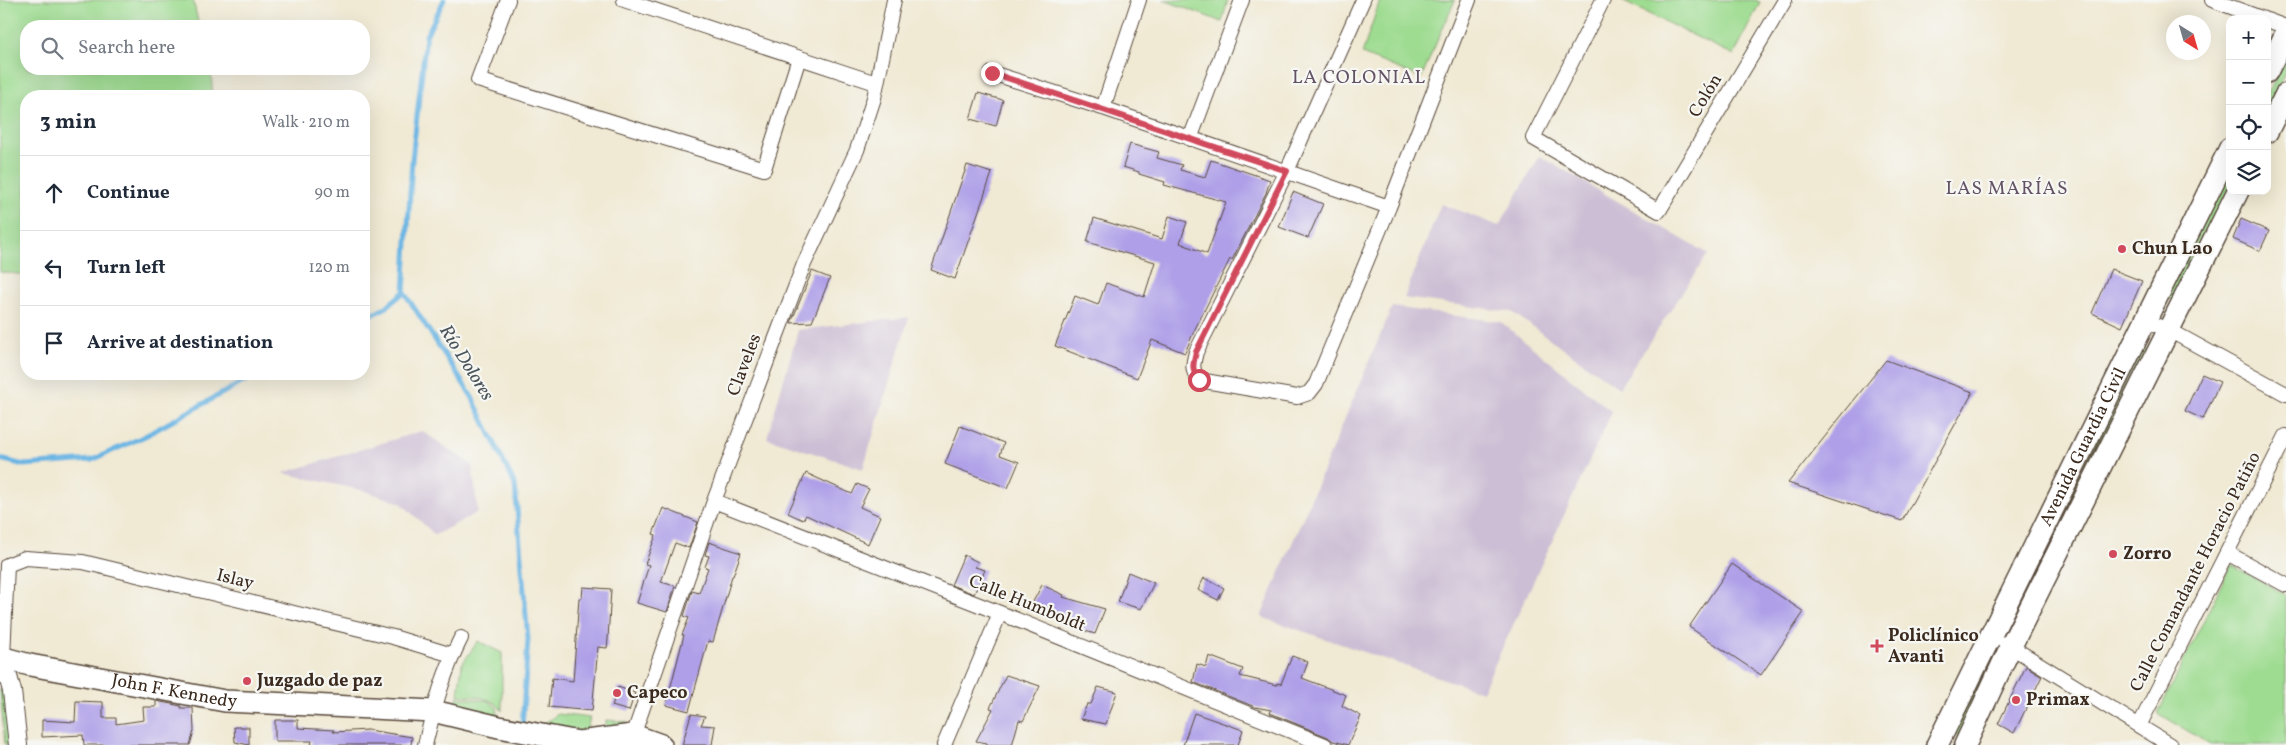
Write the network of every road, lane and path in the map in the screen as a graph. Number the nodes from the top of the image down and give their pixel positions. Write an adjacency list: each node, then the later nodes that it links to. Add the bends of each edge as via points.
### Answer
1 (508, 0): 15 (street, via 478,80 764,169)
2 (624, 0): 15 (street)
3 (894, 0): 18 (street, Claveles)
4 (1140, 0): 20 (street)
5 (1242, 0): 22 (street)
6 (1363, 0): 24 (street)
7 (1469, 0): 26 (street)
8 (1603, 0): 9 (street, Colón, via 1533,138 1659,211)
9 (1785, 0)
10 (2212, 0): 11 (street)
11 (2255, 15)
12 (2271, 21): 13 (street)
13 (2286, 27)
14 (2286, 34): 16 (main road)
15 (799, 58): 18 (street)
16 (2271, 64)
17 (992, 73): 20 (street)
18 (876, 83): 31 (street, Claveles, via 857,150 804,264)
19 (2286, 94): 21 (main road)
20 (1103, 108): 22 (street)
21 (2271, 124)
22 (1190, 140): 24 (street)
23 (2229, 150): 27 (main road, Avenida Guardia Civil)
24 (1287, 171): 26 (street); 26 (street, via 1196,352 1192,365 1199,380 1297,397 1309,393 1316,384)
25 (2236, 195): 28 (main road, Avenida Guardia Civil)
26 (1389, 207)
27 (2145, 320): 28 (street); 35 (main road, Avenida Guardia Civil)
28 (2169, 330): 29 (street); 37 (main road, Avenida Guardia Civil)
29 (2286, 394)
30 (2286, 436): 32 (street, Calle Comandante Horacio Patiño)
31 (714, 501): 34 (street, Calle Humboldt); 42 (street, Claveles)
32 (2228, 553): 33 (street); 41 (street, Calle Comandante Horacio Patiño)
33 (2286, 585)
34 (1000, 612): 47 (street); 48 (street, Calle Humboldt)
35 (1990, 635): 37 (street); 49 (main road, Avenida Guardia Civil)
36 (461, 638): 38 (street)
37 (2011, 646): 41 (street); 50 (main road, Avenida Guardia Civil)
38 (452, 655): 39 (street, Islay, via 393,637 84,562 25,558 7,565); 40 (street)
39 (1, 660): 40 (main road, John F. Kennedy, via 225,701); 44 (street, via 12,691)
40 (433, 711): 43 (main road, John F. Kennedy); 45 (street)
41 (2139, 726): 51 (street)
42 (632, 740): 43 (main road, John F. Kennedy); 46 (main road)
43 (582, 743)
44 (18, 745)
45 (426, 745)
46 (661, 745)
47 (944, 745)
48 (1325, 745)
49 (1937, 745)
50 (1965, 745)
51 (2170, 745)

